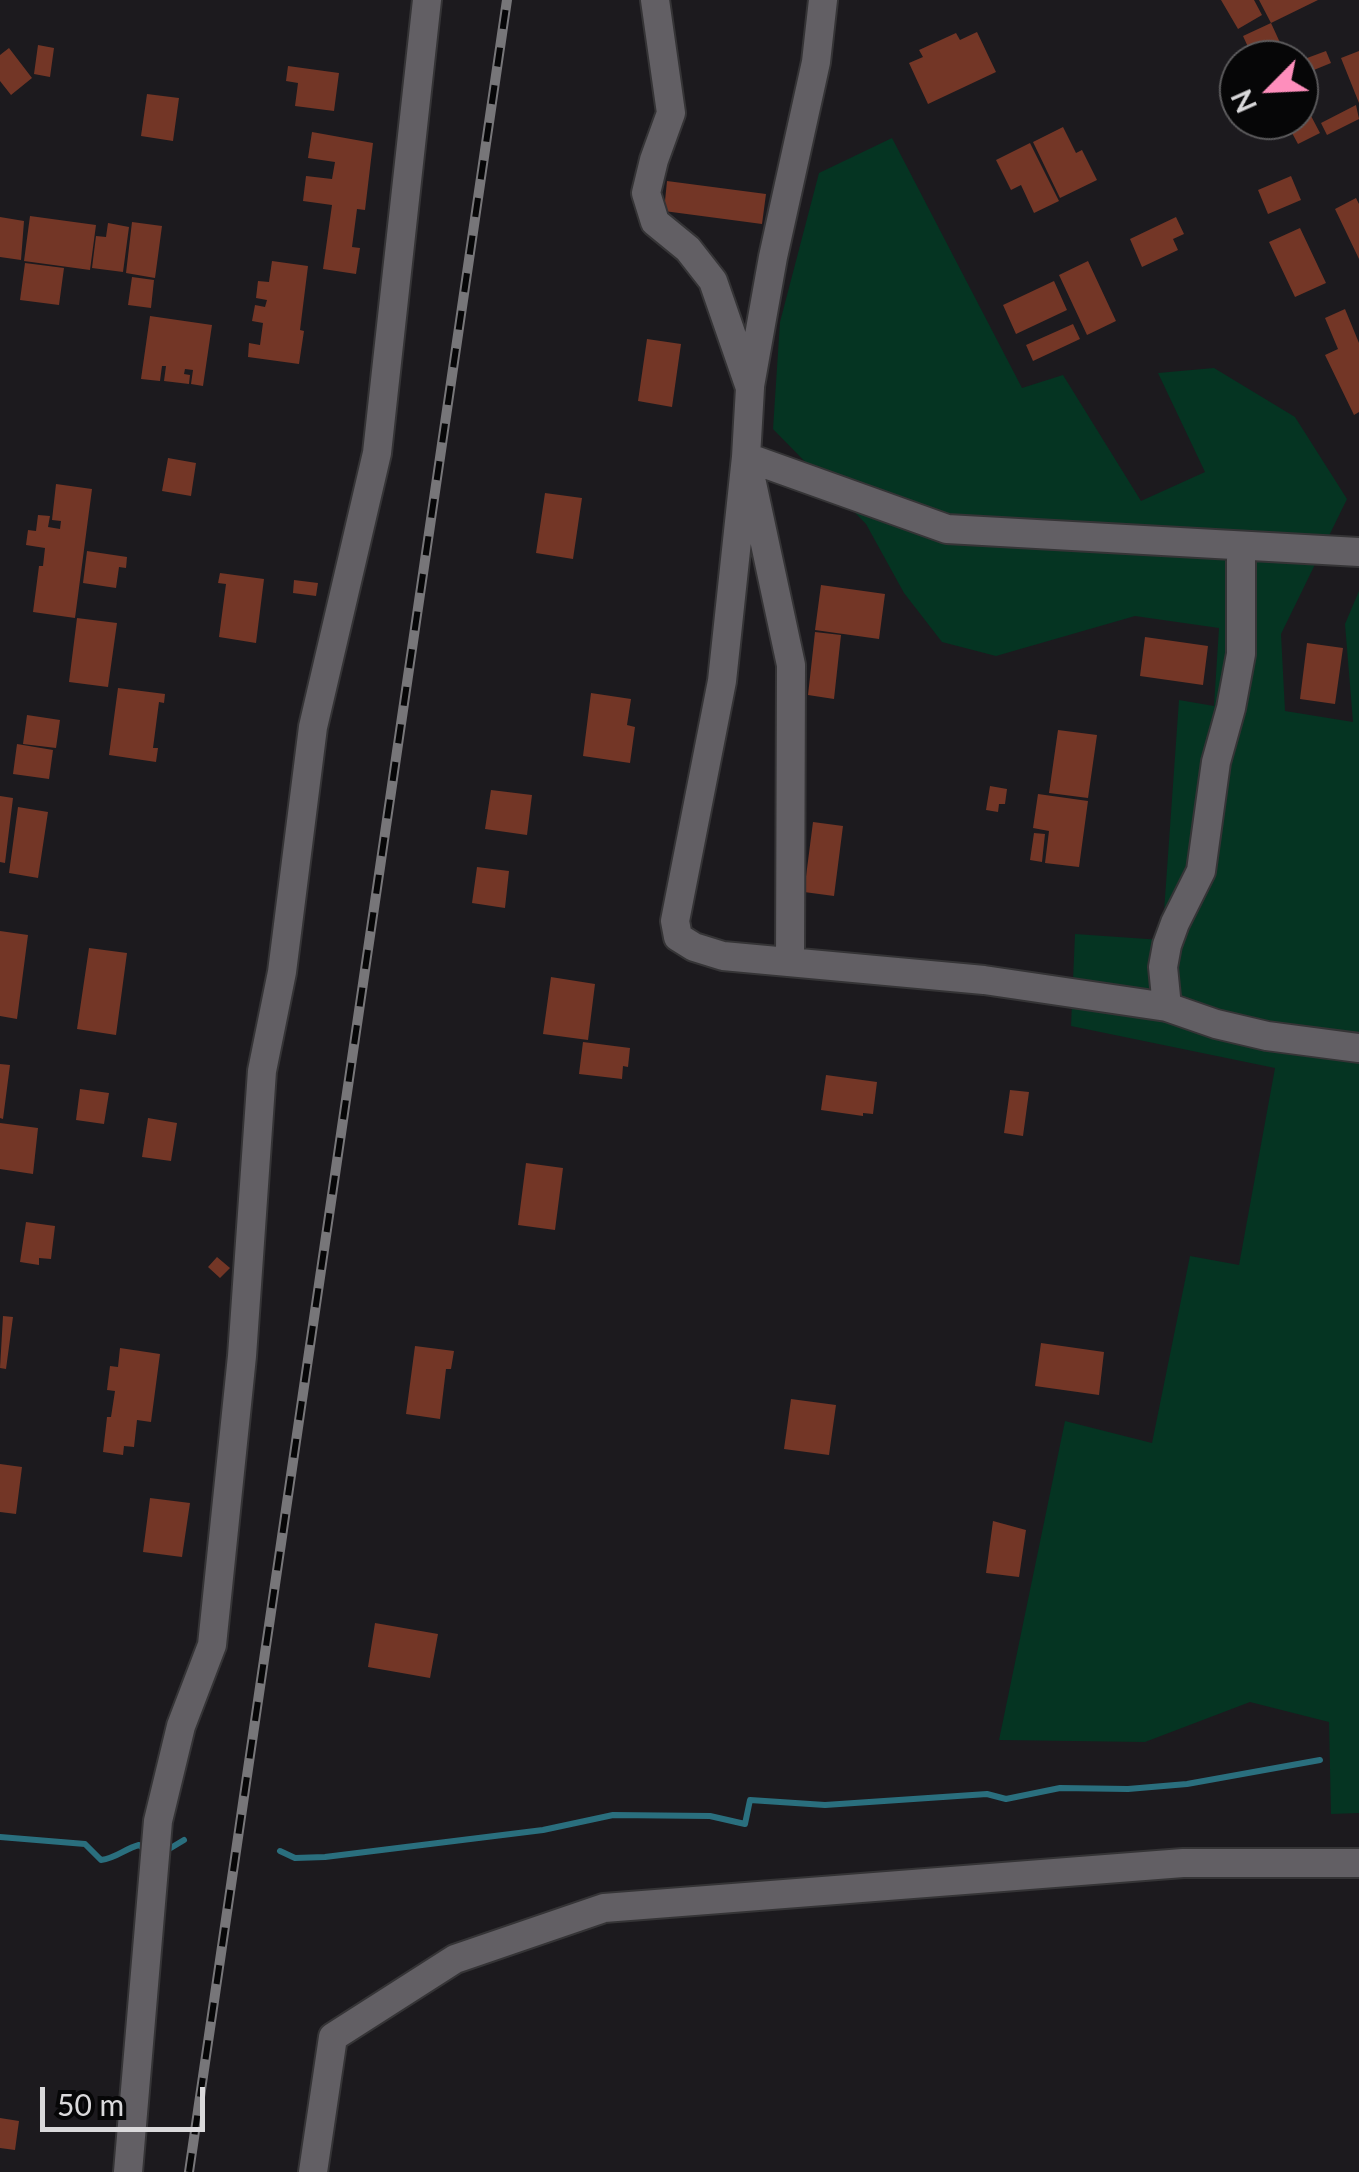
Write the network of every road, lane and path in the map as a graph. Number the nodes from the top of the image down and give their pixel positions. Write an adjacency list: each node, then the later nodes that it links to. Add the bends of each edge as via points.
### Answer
1 (428, 0): 12 (street, via 376,453 312,727 282,972 262,1071 212,1645 181,1726 158,1821)
2 (655, 0): 4 (street, via 671,114 646,194 656,222 714,280)
3 (822, 0): 4 (street, via 816,62)
4 (750, 388): 5 (street)
5 (746, 457): 6 (street, via 948,529); 8 (street, via 791,666); 8 (street, via 722,681 675,921 678,937 694,947)
6 (1242, 546): 7 (street); 9 (street, via 1242,654 1216,762 1201,872 1167,945)
7 (1359, 552)
8 (790, 962): 9 (street, via 984,980)
9 (1167, 1007): 10 (street, via 1267,1036)
10 (1359, 1048)
11 (1359, 1863): 13 (street, via 1183,1863 604,1908 455,1958 333,2038)
12 (128, 2172)
13 (313, 2172)

